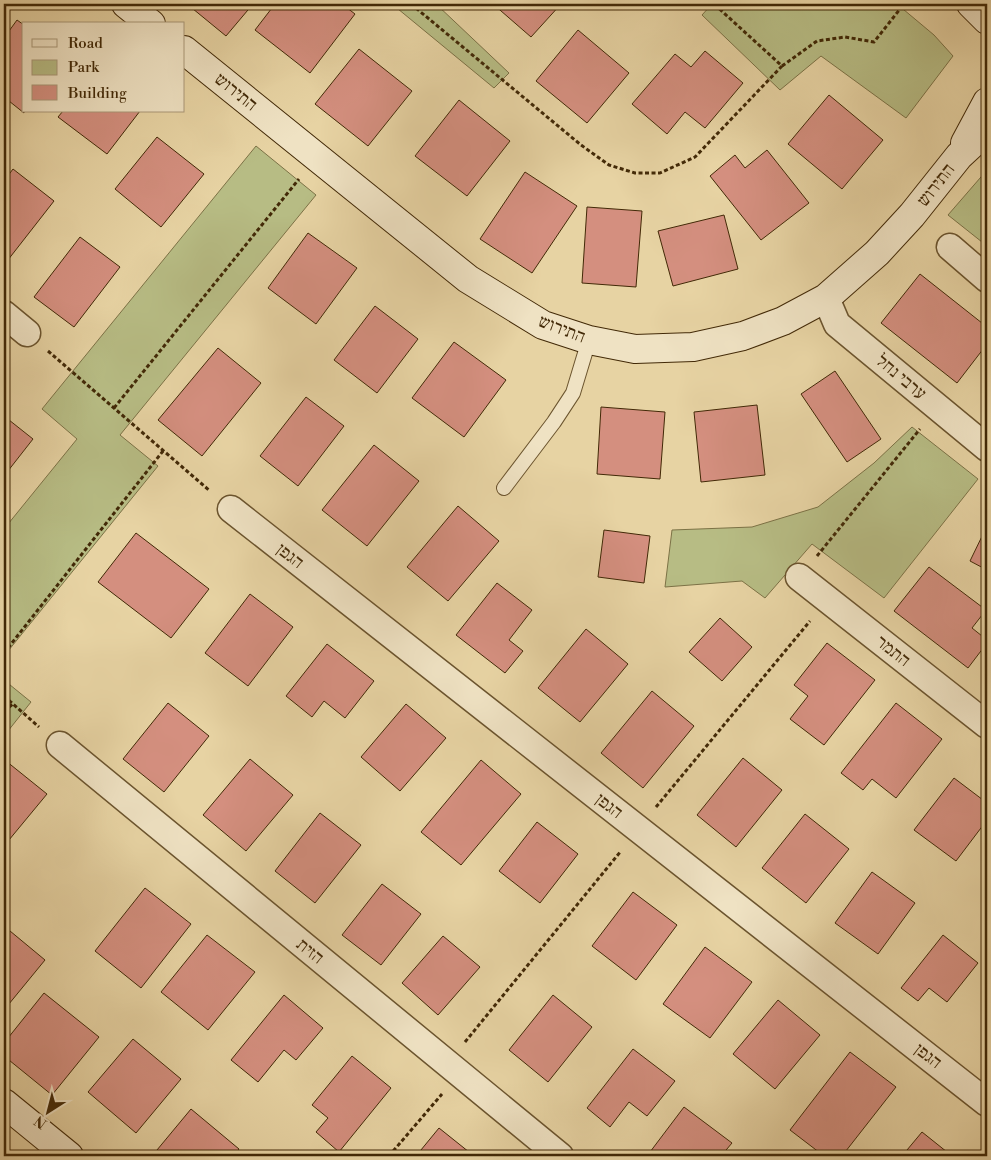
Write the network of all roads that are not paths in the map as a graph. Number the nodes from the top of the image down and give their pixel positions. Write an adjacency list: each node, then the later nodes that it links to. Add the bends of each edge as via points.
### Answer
1 (126, 4): 4 (street)
2 (971, 4): 3 (street)
3 (987, 20)
4 (148, 22)
5 (185, 51): 14 (street, התירוש, via 468,280 543,325)
6 (987, 102): 8 (street, התירוש)
7 (987, 130): 8 (street, התירוש)
8 (959, 156): 11 (street, התירוש, via 912,215)
9 (950, 247): 10 (street)
10 (987, 278)
11 (826, 298): 14 (street, התירוש, via 783,322 693,348 635,349); 15 (street, ערבי נחל, via 837,324)
12 (4, 314): 13 (street)
13 (27, 333)
14 (589, 340): 16 (lane, via 573,393)
15 (987, 448)
16 (504, 488)
17 (231, 509): 21 (street, הגפן)
18 (799, 577): 19 (street, התמר)
19 (987, 724)
20 (60, 745): 24 (street, הזית)
21 (987, 1102)
22 (4, 1103): 23 (street)
23 (69, 1156)
24 (560, 1156)

